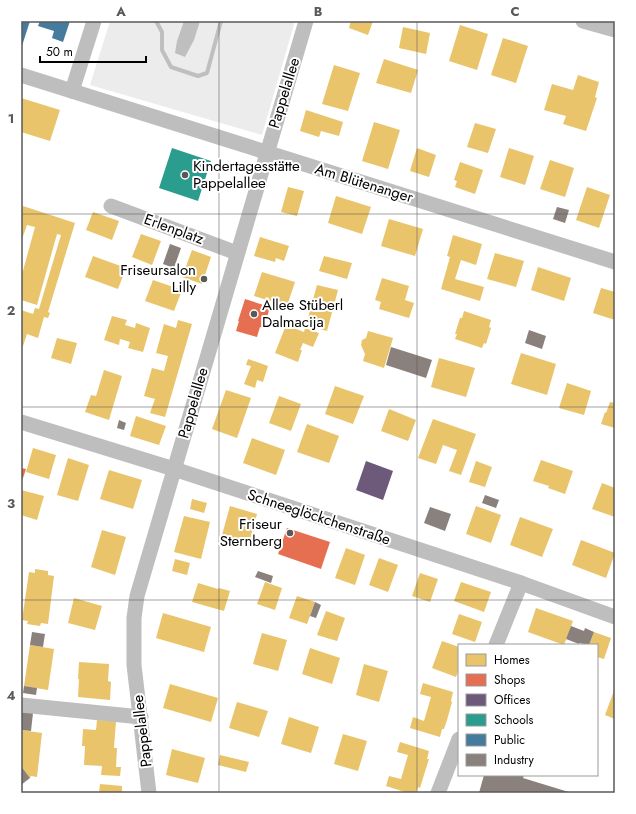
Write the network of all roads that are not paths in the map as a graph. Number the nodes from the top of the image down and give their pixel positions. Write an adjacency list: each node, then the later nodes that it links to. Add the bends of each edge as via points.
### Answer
1 (94, 21): 6 (street)
2 (306, 21): 7 (street, Pappelallee)
3 (583, 21): 4 (street)
4 (615, 30)
5 (21, 75): 6 (street, Am Blütenanger)
6 (72, 91): 7 (street, Am Blütenanger)
7 (267, 152): 9 (street, Pappelallee); 10 (street, Am Blütenanger)
8 (111, 206): 9 (street, Erlenplatz)
9 (237, 253): 12 (street, Pappelallee)
10 (615, 262)
11 (21, 422): 12 (street, Schneeglöckchenstraße)
12 (174, 469): 13 (street, Schneeglöckchenstraße); 17 (street, Pappelallee, via 136,596 134,665)
13 (521, 582): 14 (street, Schneeglöckchenstraße); 15 (street)
14 (615, 617)
15 (496, 644)
16 (21, 705): 17 (street)
17 (141, 716): 19 (street, Pappelallee)
18 (458, 742): 20 (street)
19 (149, 793)
20 (438, 793)

